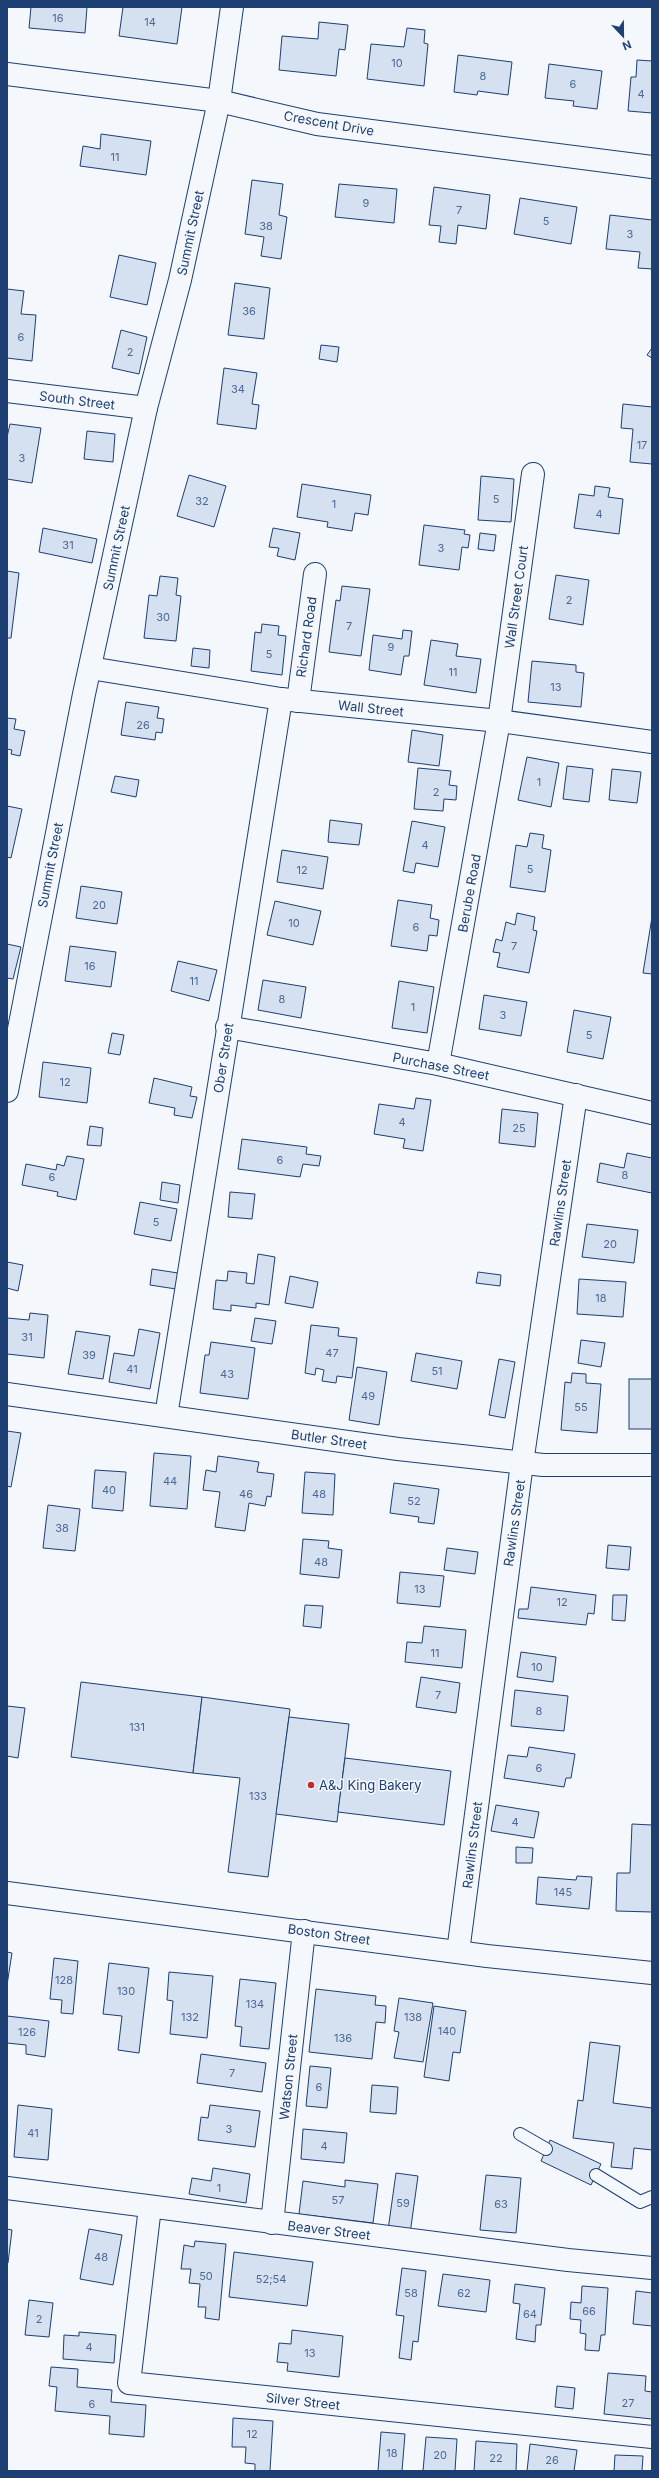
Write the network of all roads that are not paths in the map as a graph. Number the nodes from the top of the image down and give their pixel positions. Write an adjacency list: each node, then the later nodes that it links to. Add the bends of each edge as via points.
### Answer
1 (232, 7): 3 (street, Summit Street)
2 (7, 74): 3 (street, Crescent Drive)
3 (219, 101): 4 (street, Crescent Drive, via 317,124); 6 (street, Summit Street, via 180,280)
4 (652, 167)
5 (7, 391): 6 (street, South Street)
6 (146, 408): 9 (street, Summit Street)
7 (533, 474): 11 (street, Wall Street Court)
8 (315, 574): 10 (street, Richard Road)
9 (90, 668): 10 (street, Wall Street); 15 (street, Summit Street)
10 (289, 700): 11 (street, Wall Street); 13 (street, Ober Street)
11 (500, 721): 12 (street, Wall Street); 14 (street, Berube Road)
12 (652, 742)
13 (228, 1027): 14 (street, Purchase Street); 19 (street, Ober Street)
14 (438, 1064): 16 (street, Purchase Street)
15 (7, 1091)
16 (576, 1096): 17 (street, Purchase Street); 20 (street, Rawlins Street)
17 (652, 1113)
18 (7, 1394): 19 (street, Butler Street)
19 (166, 1416): 20 (street, Butler Street, via 398,1449)
20 (522, 1463): 21 (street, Butler Street); 24 (street, Rawlins Street)
21 (652, 1465)
22 (7, 1893): 23 (street, Boston Street)
23 (304, 1931): 24 (street, Boston Street); 32 (street, Watson Street)
24 (458, 1952): 25 (street, Boston Street)
25 (652, 1973)
26 (520, 2134): 27 (lane)
27 (546, 2150)
28 (596, 2174): 30 (lane, via 640,2202)
29 (7, 2188): 31 (street, Beaver Street)
30 (652, 2197)
31 (150, 2207): 32 (street, Beaver Street); 34 (street, Silver Street, via 129,2383)
32 (272, 2223): 33 (street, Beaver Street)
33 (652, 2268)
34 (652, 2437)

